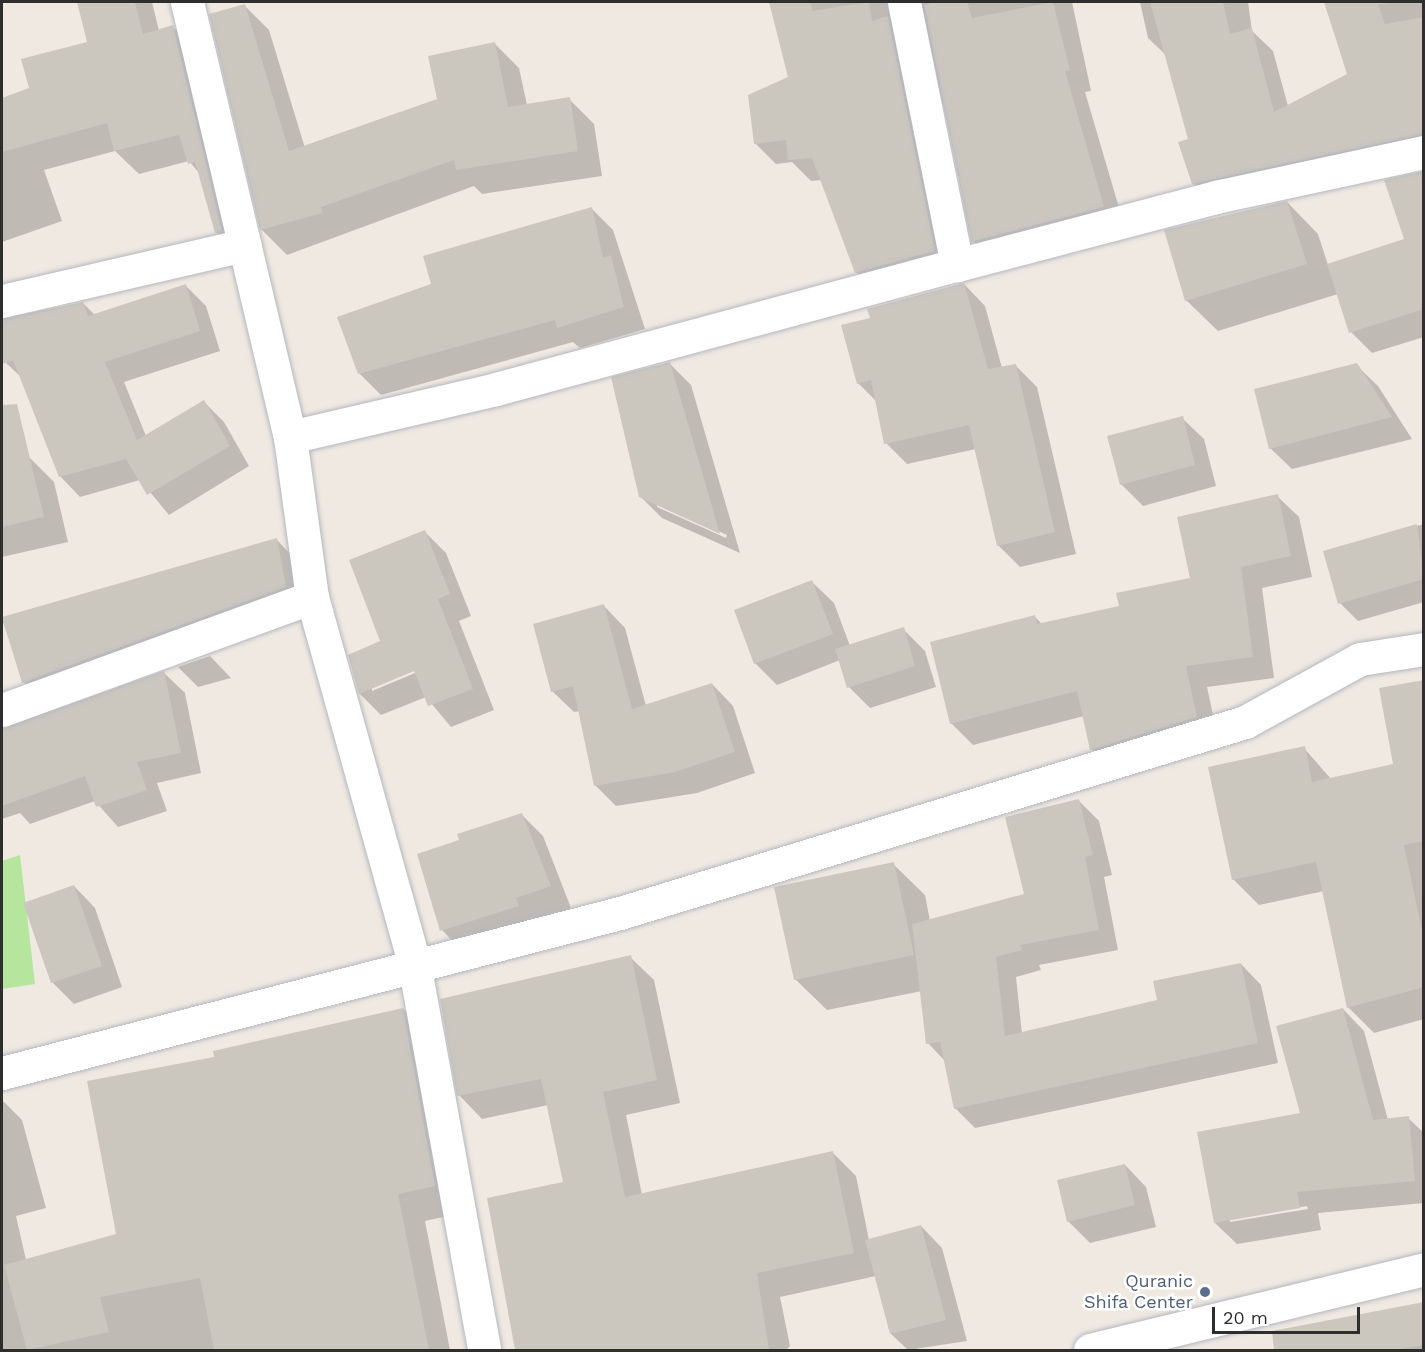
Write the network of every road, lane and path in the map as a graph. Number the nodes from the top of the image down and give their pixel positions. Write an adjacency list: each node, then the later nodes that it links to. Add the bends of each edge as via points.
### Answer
1 (187, 2): 4 (street)
2 (904, 2): 5 (street)
3 (1424, 152): 5 (street, via 1216,197)
4 (245, 245): 6 (street); 7 (street)
5 (957, 265): 7 (street, via 496,389)
6 (2, 301)
7 (290, 437): 8 (street)
8 (312, 597): 10 (street); 11 (street)
9 (1424, 649): 11 (street, via 1360,659 1245,723 620,913)
10 (2, 710)
11 (414, 963): 12 (street); 14 (street)
12 (2, 1073)
13 (1424, 1269): 15 (street)
14 (484, 1350)
15 (1090, 1350)

